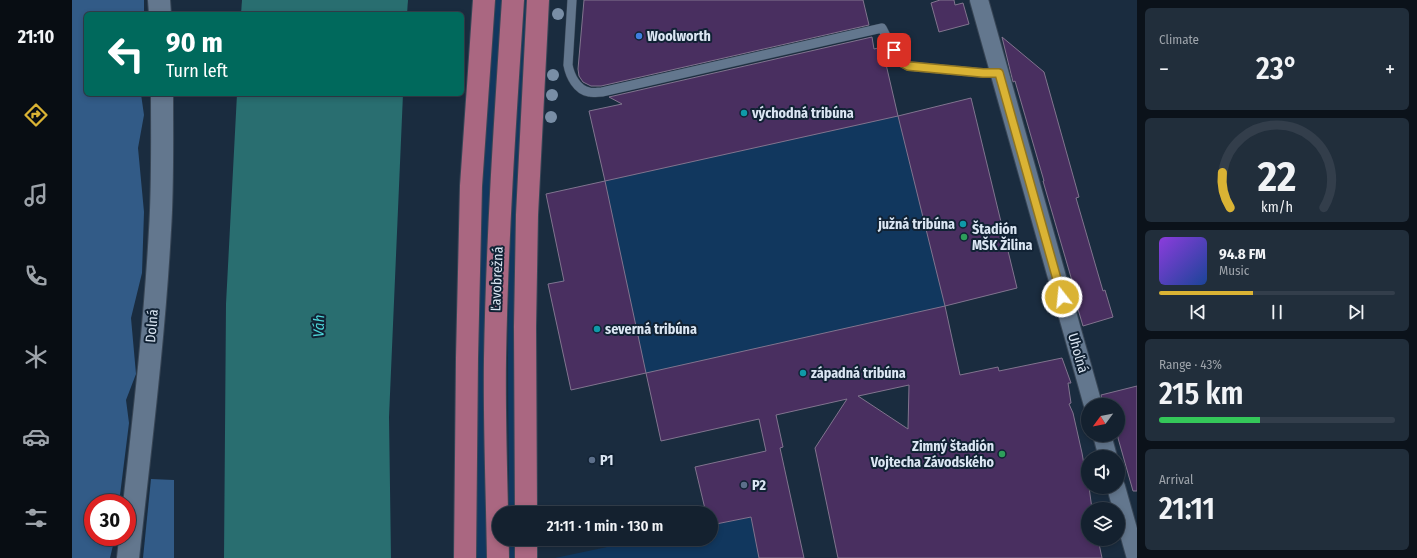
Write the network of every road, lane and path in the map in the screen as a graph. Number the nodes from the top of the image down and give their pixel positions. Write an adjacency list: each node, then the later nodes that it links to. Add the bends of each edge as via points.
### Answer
1 (159, 0): 7 (main road)
2 (484, 0): 15 (main road, Ľavobrežná, via 471,194 466,358)
3 (513, 0): 16 (main road, Ľavobrežná, via 500,186 495,360)
4 (538, 0): 12 (main road, via 527,215)
5 (572, 0): 8 (lane, via 569,74 588,92 602,92 882,28 899,61 908,66)
6 (980, 0): 8 (street, Uhoľná)
7 (160, 12)
8 (999, 73): 10 (street, Uhoľná)
9 (162, 96): 14 (main road, Dolná, via 160,230 149,364)
10 (1091, 398)
11 (1118, 494): 18 (street)
12 (526, 506)
13 (526, 546): 17 (main road)
14 (128, 558)
15 (465, 558)
16 (498, 558)
17 (526, 558)
18 (1136, 558)

